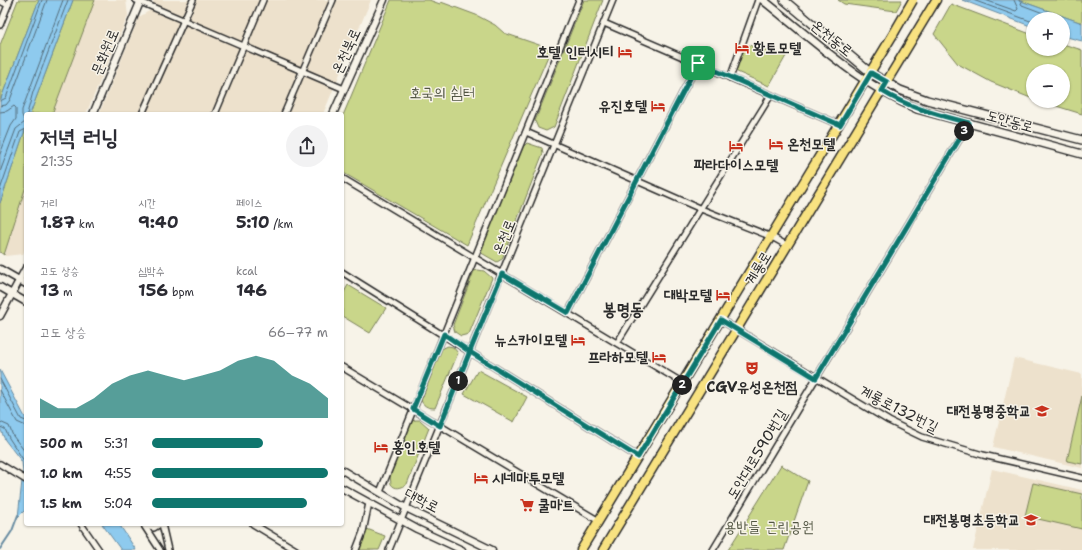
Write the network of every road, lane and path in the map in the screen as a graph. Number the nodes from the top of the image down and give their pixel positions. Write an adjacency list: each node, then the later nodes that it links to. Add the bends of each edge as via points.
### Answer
1 (193, 0): 15 (street)
2 (263, 0): 18 (street)
3 (333, 0): 20 (street)
4 (384, 0): 25 (street, 온천북로)
5 (579, 0): 35 (street)
6 (613, 0): 16 (street, 온천로)
7 (758, 0): 22 (street)
8 (763, 0): 23 (main road, 온천동로)
9 (784, 0): 21 (main road, 온천동로)
10 (913, 0): 21 (main road, 계룡로, bridge)
11 (936, 0): 24 (main road, 계룡로)
12 (0, 1): 14 (street)
13 (139, 1): 15 (street); 28 (street, 문화원로)
14 (9, 2): 17 (street)
15 (184, 21): 18 (street); 29 (street)
16 (604, 23): 19 (street); 37 (street, 온천로)
17 (0, 25)
18 (244, 46): 20 (street); 30 (street)
19 (698, 63): 22 (street); 40 (street)
20 (302, 71): 25 (street); 31 (street)
21 (871, 73): 23 (main road, 계룡로); 24 (main road, 도안동로)
22 (730, 78): 27 (street)
23 (865, 82): 26 (main road, 도안동로); 34 (main road, 계룡로)
24 (887, 82): 26 (main road, 계룡로); 36 (main road, 도안동로, via 927,100)
25 (344, 89): 32 (street, 온천북로)
26 (882, 91): 33 (main road, 도안동로, via 918,109); 43 (main road, 계룡로)
27 (771, 95): 34 (street); 41 (street)
28 (93, 112)
29 (143, 112)
30 (215, 112)
31 (285, 112)
32 (334, 112)
33 (969, 123): 38 (main road, 도안동로); 62 (street, 도안대로590번길)
34 (840, 125): 42 (main road, 계룡로)
35 (526, 132): 37 (street); 44 (street)
36 (1082, 140)
37 (555, 144): 40 (street); 48 (street, 온천로)
38 (1082, 154)
39 (344, 179): 44 (street)
40 (637, 180): 41 (street); 54 (street)
41 (701, 209): 42 (street); 59 (street)
42 (772, 237): 43 (street); 56 (main road, 계룡로)
43 (788, 246): 57 (main road, 계룡로)
44 (475, 257): 48 (street); 58 (street)
45 (0, 269): 49 (street)
46 (24, 271): 49 (street)
47 (344, 273): 58 (street)
48 (502, 274): 54 (street); 60 (street, 온천로)
49 (19, 280): 50 (street); 52 (street)
50 (24, 283)
51 (0, 287): 52 (street)
52 (12, 294): 53 (street); 55 (street)
53 (24, 301)
54 (568, 313): 59 (street)
55 (0, 316)
56 (721, 320): 57 (street, 계룡로132번길); 63 (main road, 계룡로)
57 (737, 330): 62 (street, 계룡로132번길); 84 (main road, 계룡로)
58 (444, 334): 60 (street); 64 (street)
59 (617, 343): 63 (street)
60 (470, 352): 65 (street, 온천로); 66 (street)
61 (344, 368): 64 (street)
62 (816, 378): 69 (street, 계룡로132번길, via 889,421 922,437 983,455); 95 (street, 도안대로590번길)
63 (683, 383): 66 (main road, 계룡로)
64 (413, 409): 65 (street); 72 (street)
65 (440, 426): 74 (street, 온천로); 76 (street)
66 (638, 457): 76 (main road, 계룡로)
67 (0, 464): 70 (street)
68 (344, 471): 72 (street, 대학로)
69 (1082, 478)
70 (24, 479)
71 (344, 489): 73 (street, 대학로)
72 (380, 492): 74 (street, 대학로)
73 (369, 503): 75 (street, 대학로); 89 (street)
74 (406, 508): 75 (street, 온천로); 92 (street, 대학로)
75 (401, 520): 90 (street, 온천로); 91 (street, 대학로)
76 (599, 521): 83 (main road, 계룡로)
77 (82, 526): 85 (street)
78 (145, 526): 86 (street)
79 (147, 526): 80 (street)
80 (158, 526)
81 (162, 526): 87 (street)
82 (256, 526): 88 (street)
83 (587, 541): 93 (main road); 94 (main road, 계룡로)
84 (603, 549)
85 (99, 550)
86 (160, 550)
87 (168, 550)
88 (296, 550)
89 (356, 550)
90 (389, 550)
91 (462, 550)
92 (492, 550)
93 (577, 550)
94 (581, 550)
95 (713, 550)

